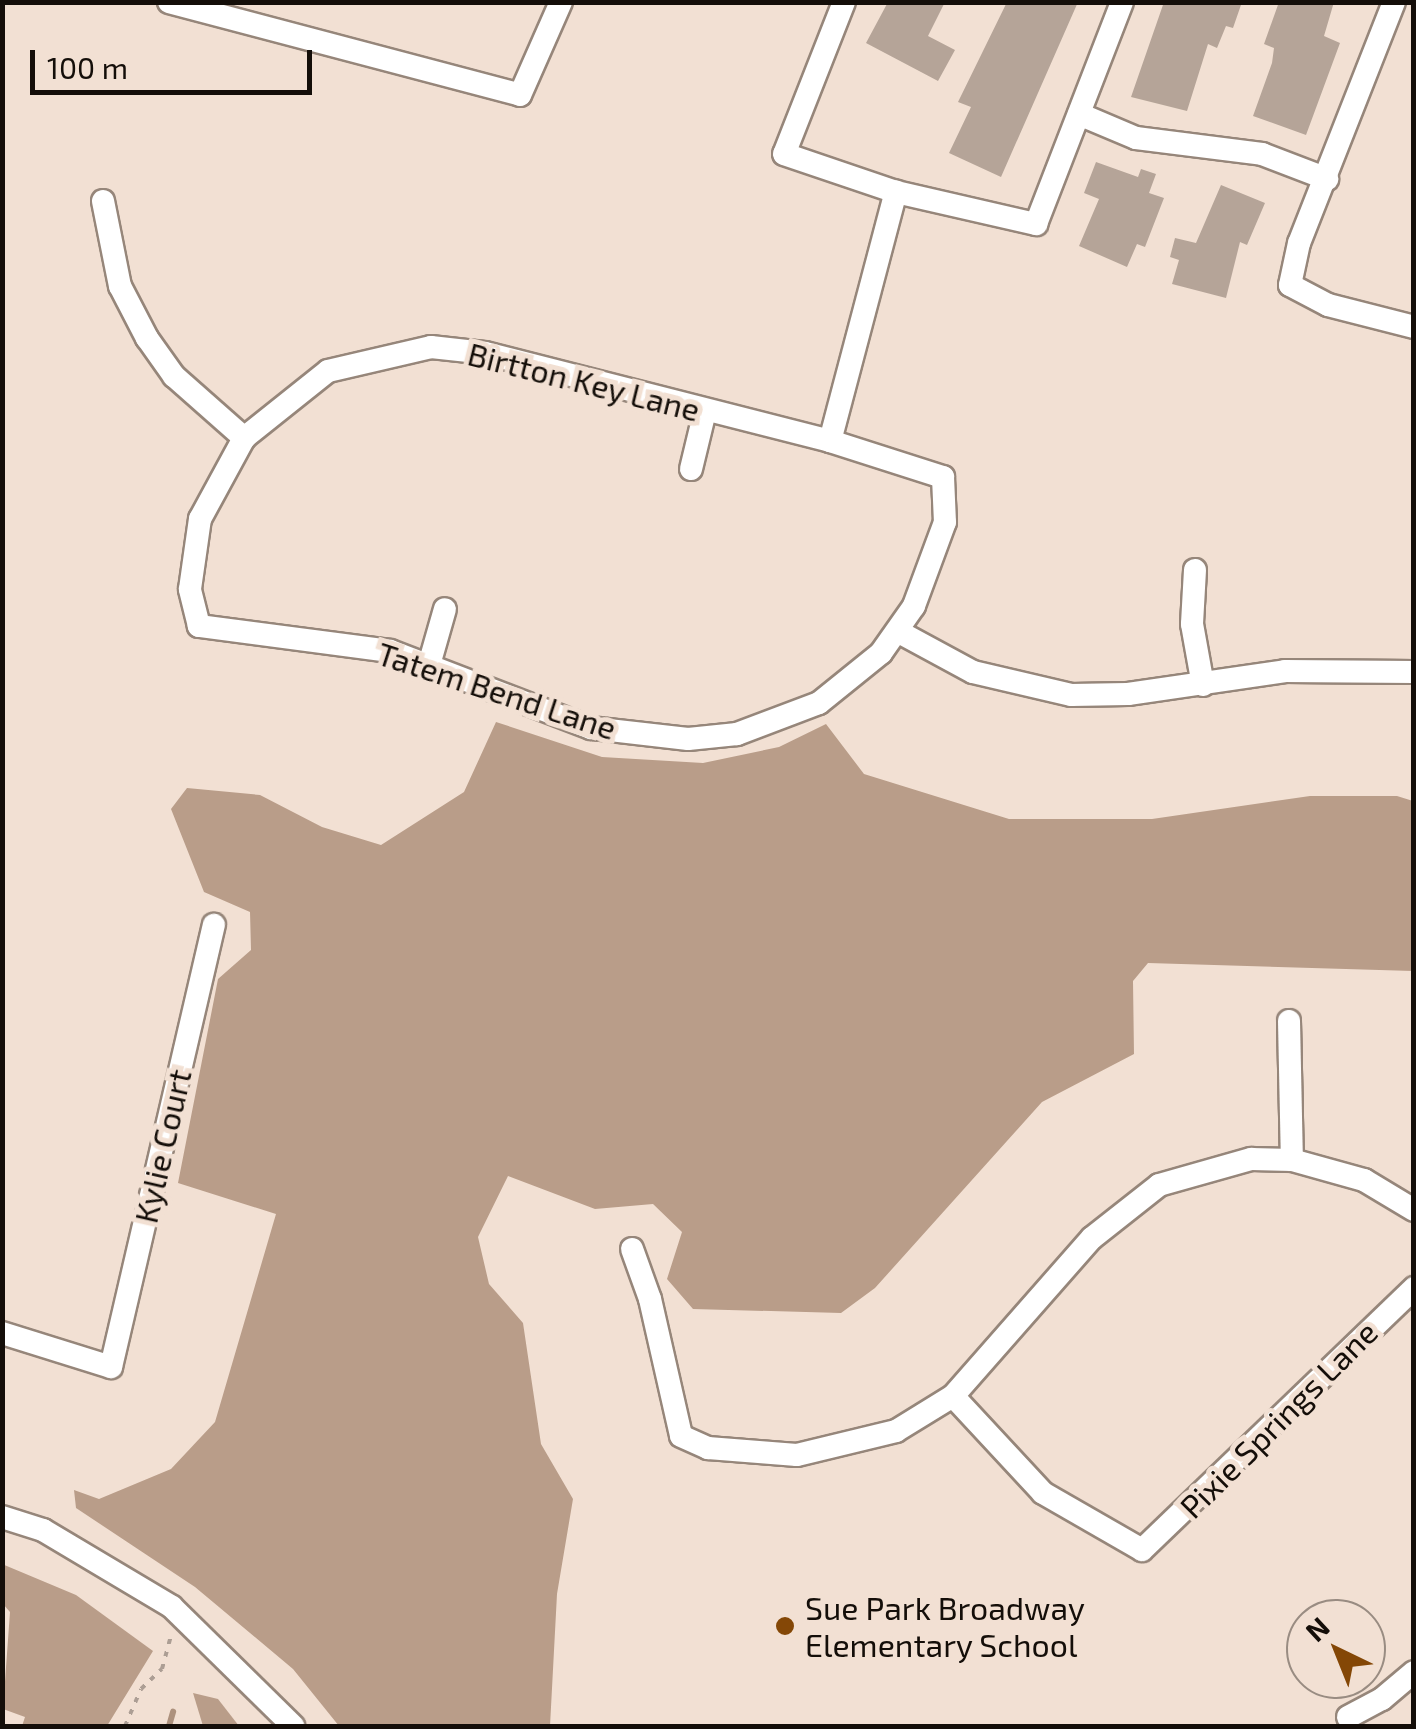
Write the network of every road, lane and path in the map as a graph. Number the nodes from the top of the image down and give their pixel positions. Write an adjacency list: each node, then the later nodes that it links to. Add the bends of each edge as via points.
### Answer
1 (170, 2): 2 (street, via 520,96)
2 (561, 2)
3 (844, 2): 8 (street, via 784,154)
4 (1122, 2): 6 (street)
5 (1394, 2): 7 (street)
6 (1078, 114): 7 (street, via 1136,138 1262,154); 8 (street, via 1036,224)
7 (1327, 180): 10 (street, via 1290,285 1328,305)
8 (896, 192): 13 (street)
9 (103, 200): 12 (street, via 120,286 147,338 174,376)
10 (1414, 326)
11 (705, 410): 12 (street, Birtton Key Lane, via 485,353 431,347 328,371); 13 (street, Birtton Key Lane); 14 (street)
12 (244, 438): 19 (street, Tatem Bend Lane, via 200,518 190,589 199,626 334,640)
13 (830, 442): 15 (street, Birtton Key Lane)
14 (690, 468)
15 (943, 477): 18 (street, Tatem Bend Lane, via 945,522 933,565)
16 (1196, 570): 21 (street, via 1192,624)
17 (445, 609): 19 (street)
18 (899, 632): 19 (street, Tatem Bend Lane, via 819,703 737,734 688,739 591,728); 21 (street, via 973,672 1022,688 1071,696)
19 (428, 665)
20 (1414, 672): 21 (street, via 1285,671)
21 (1203, 685)
22 (214, 925): 28 (street, Kylie Court, via 111,1367)
23 (1289, 1021): 24 (street)
24 (1292, 1160): 25 (street, via 1364,1180); 29 (street, via 1200,1169 1123,1208)
25 (1414, 1210)
26 (632, 1250): 29 (street, via 681,1436 708,1448 797,1455 896,1431)
27 (1414, 1288): 29 (street, Pixie Springs Lane, via 1142,1550 1043,1493)
28 (2, 1333)
29 (952, 1396)
30 (2, 1517): 31 (street, via 43,1530)
31 (185, 1619): 34 (path, via 170,1636 162,1669 132,1703); 35 (street)
32 (1414, 1672): 33 (street, via 1382,1700)
33 (1348, 1717)
34 (125, 1726)
35 (293, 1726)

